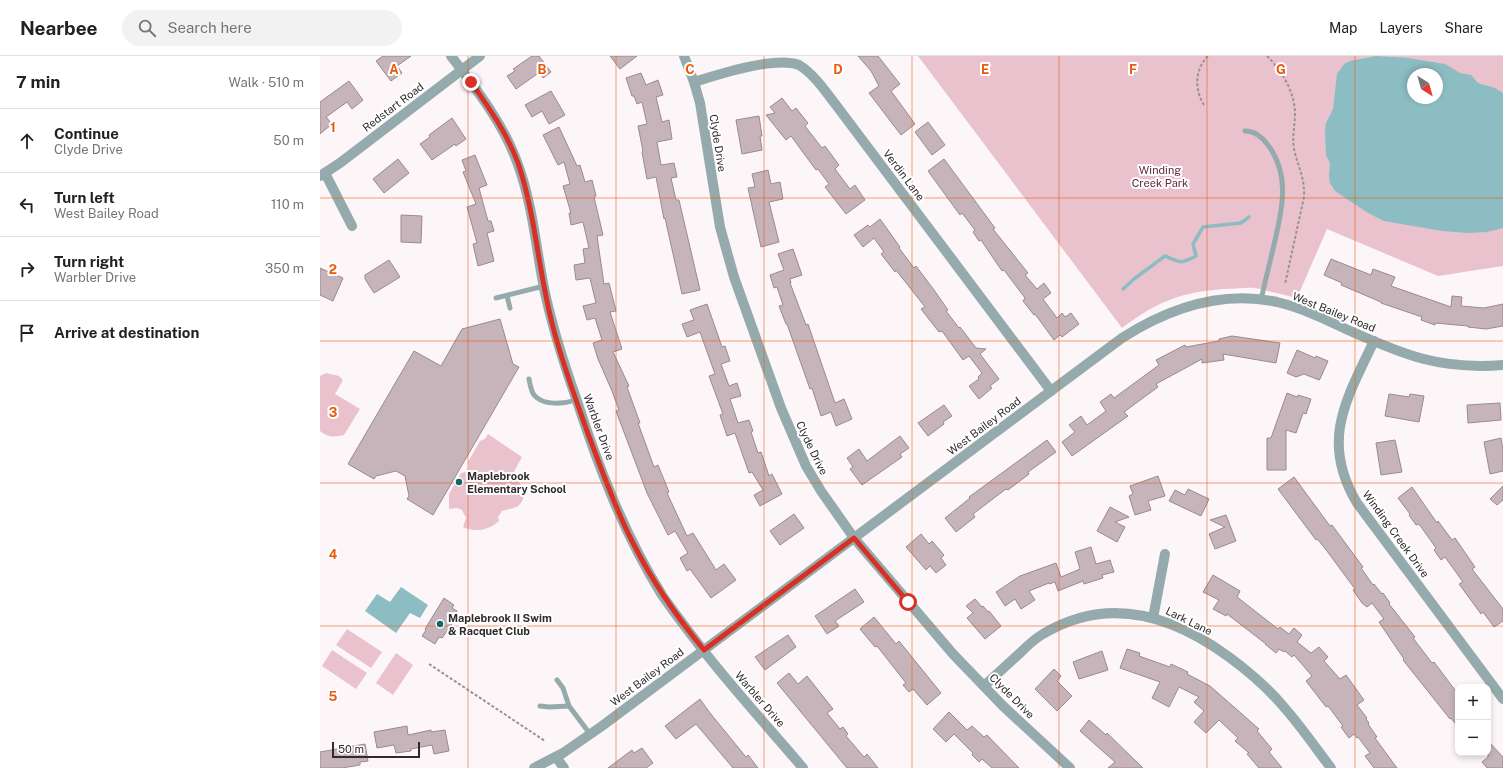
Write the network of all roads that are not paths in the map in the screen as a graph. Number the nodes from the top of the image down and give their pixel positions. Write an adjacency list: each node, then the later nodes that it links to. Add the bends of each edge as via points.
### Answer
1 (451, 56): 4 (street, Warbler Drive)
2 (480, 56): 4 (street, Redstart Road)
3 (684, 56): 5 (street, Clyde Drive)
4 (462, 70): 7 (street, Redstart Road); 9 (street, Warbler Drive, via 499,124 518,163 530,207)
5 (694, 82): 17 (street, Verdin Lane, via 768,61 792,62 806,71 836,105); 19 (street, Clyde Drive, via 700,103 720,227 739,292 794,442 821,491)
6 (1245, 131): 12 (lane, via 1257,134 1270,148 1278,165 1282,187 1282,210)
7 (322, 174): 8 (street)
8 (352, 226)
9 (544, 286): 10 (lane); 18 (street, Warbler Drive, via 551,320)
10 (507, 296): 11 (lane); 13 (lane)
11 (496, 298)
12 (1261, 300): 14 (street, West Bailey Road, via 1312,313); 17 (street, West Bailey Road, via 1218,299 1192,304 1167,313 1122,338)
13 (510, 308)
14 (1374, 341): 15 (street, West Bailey Road, via 1432,362 1466,366); 25 (street, Winding Creek Drive, via 1350,393 1339,430 1338,449 1345,481 1357,503)
15 (1503, 365)
16 (529, 379): 18 (lane, via 534,395 541,400 562,404)
17 (1051, 391): 19 (street, West Bailey Road)
18 (576, 400): 22 (street, Warbler Drive, via 631,540 662,595)
19 (854, 538): 22 (street, West Bailey Road); 24 (street, Clyde Drive, via 953,654)
20 (1165, 554): 21 (street)
21 (1153, 618): 24 (street, Lark Lane, via 1135,614 1106,613 1069,622 1042,634); 34 (street, Lark Lane, via 1193,634 1242,667 1282,705)
22 (704, 650): 28 (street, West Bailey Road); 32 (street, Warbler Drive)
23 (557, 680): 27 (lane, via 563,688)
24 (984, 686): 33 (street, Clyde Drive)
25 (1503, 699)
26 (540, 706): 27 (lane)
27 (569, 706): 28 (lane)
28 (590, 734): 29 (street, West Bailey Road)
29 (556, 757): 30 (street, West Bailey Road); 31 (street)
30 (534, 768)
31 (564, 768)
32 (803, 768)
33 (1070, 768)
34 (1331, 768)

